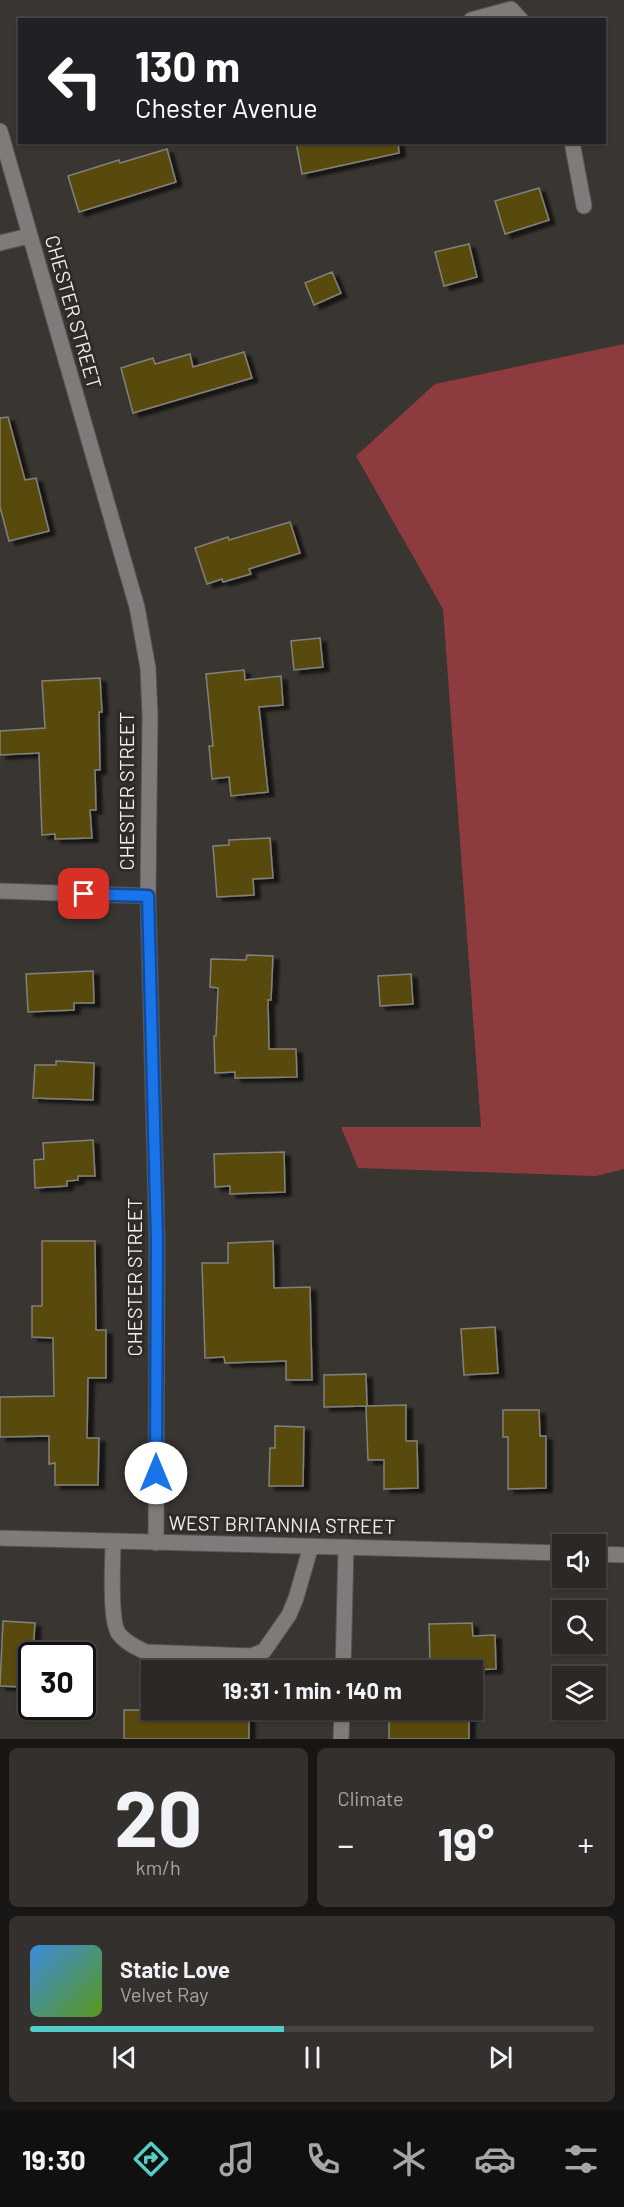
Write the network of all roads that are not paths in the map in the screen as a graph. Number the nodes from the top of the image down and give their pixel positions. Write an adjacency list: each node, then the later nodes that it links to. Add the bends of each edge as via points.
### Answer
1 (516, 14): 2 (street)
2 (486, 18)
3 (0, 131): 4 (street, CHESTER STREET)
4 (12, 144): 7 (street, CHESTER STREET)
5 (572, 144): 6 (street)
6 (584, 206)
7 (29, 236): 8 (street); 10 (street, CHESTER STREET, via 143,638 150,716)
8 (0, 243)
9 (0, 891): 10 (street)
10 (148, 896): 13 (street, CHESTER STREET, via 157,1240)
11 (0, 1538): 12 (street, WEST BRITANNIA STREET)
12 (113, 1542): 13 (street, WEST BRITANNIA STREET); 14 (street, via 113,1611 118,1633 132,1645 146,1652 250,1656 264,1651 289,1615)
13 (156, 1543): 14 (street, WEST BRITANNIA STREET)
14 (311, 1546): 15 (street, WEST BRITANNIA STREET)
15 (346, 1547): 16 (street, WEST BRITANNIA STREET); 19 (street)
16 (552, 1553)
17 (606, 1554): 18 (street)
18 (624, 1555)
19 (343, 1660)
20 (342, 1720): 21 (street)
21 (341, 1739)

